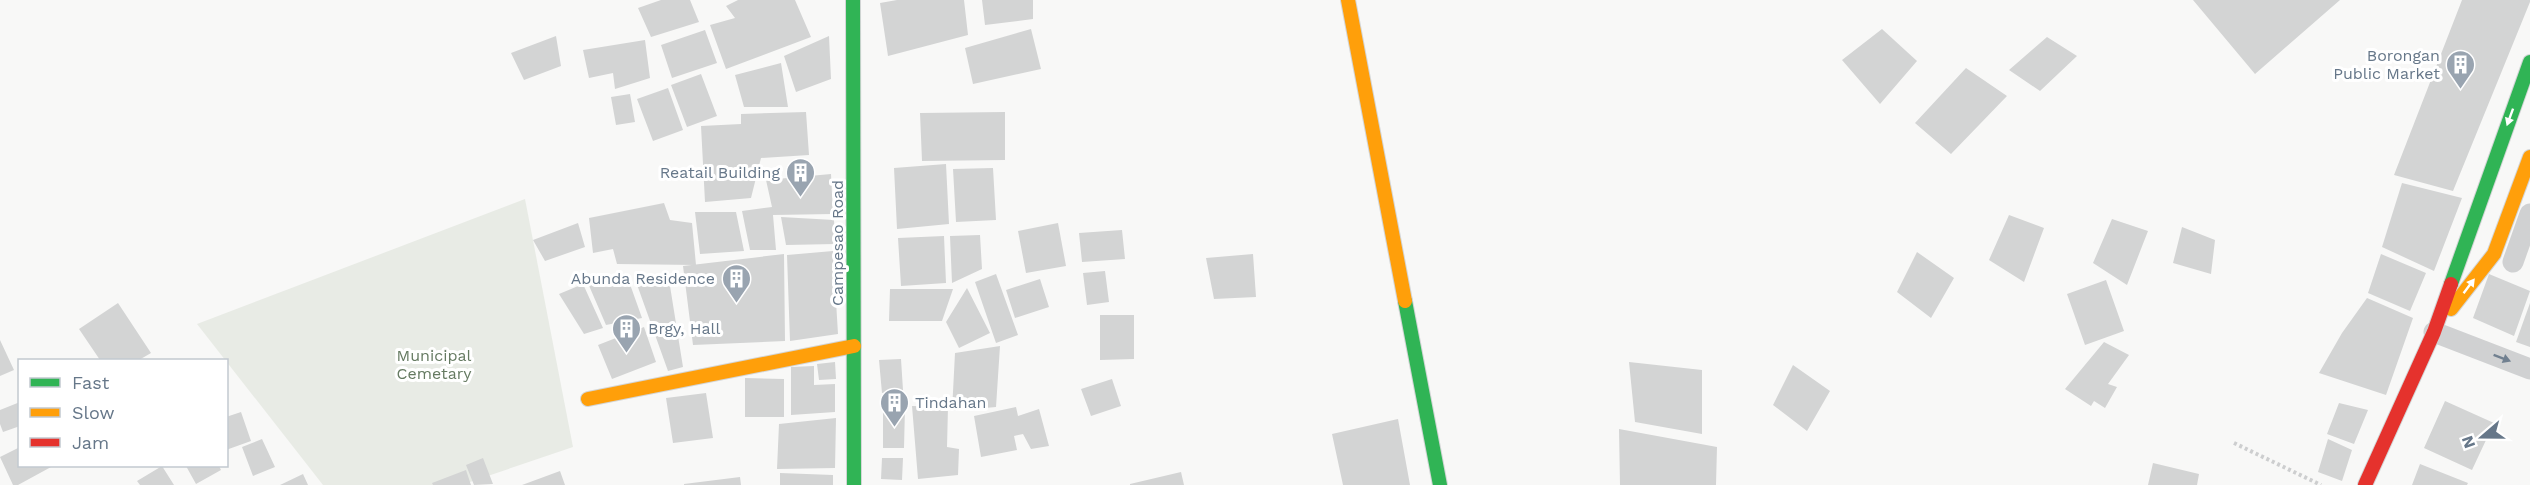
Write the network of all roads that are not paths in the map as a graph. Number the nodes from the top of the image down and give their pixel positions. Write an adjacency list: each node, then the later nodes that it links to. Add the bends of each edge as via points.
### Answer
1 (853, 0): 8 (street, Campesao Road)
2 (1348, 0): 12 (street)
3 (2530, 62): 7 (street, one-way to 7)
4 (2530, 157): 6 (street)
5 (2530, 214): 6 (lane)
6 (2512, 262): 7 (street, one-way to 6)
7 (2434, 332): 9 (lane, one-way to 9); 13 (street)
8 (854, 346): 10 (street); 11 (street, Campesao Road)
9 (2530, 369)
10 (588, 399)
11 (854, 485)
12 (1440, 485)
13 (2365, 485)

